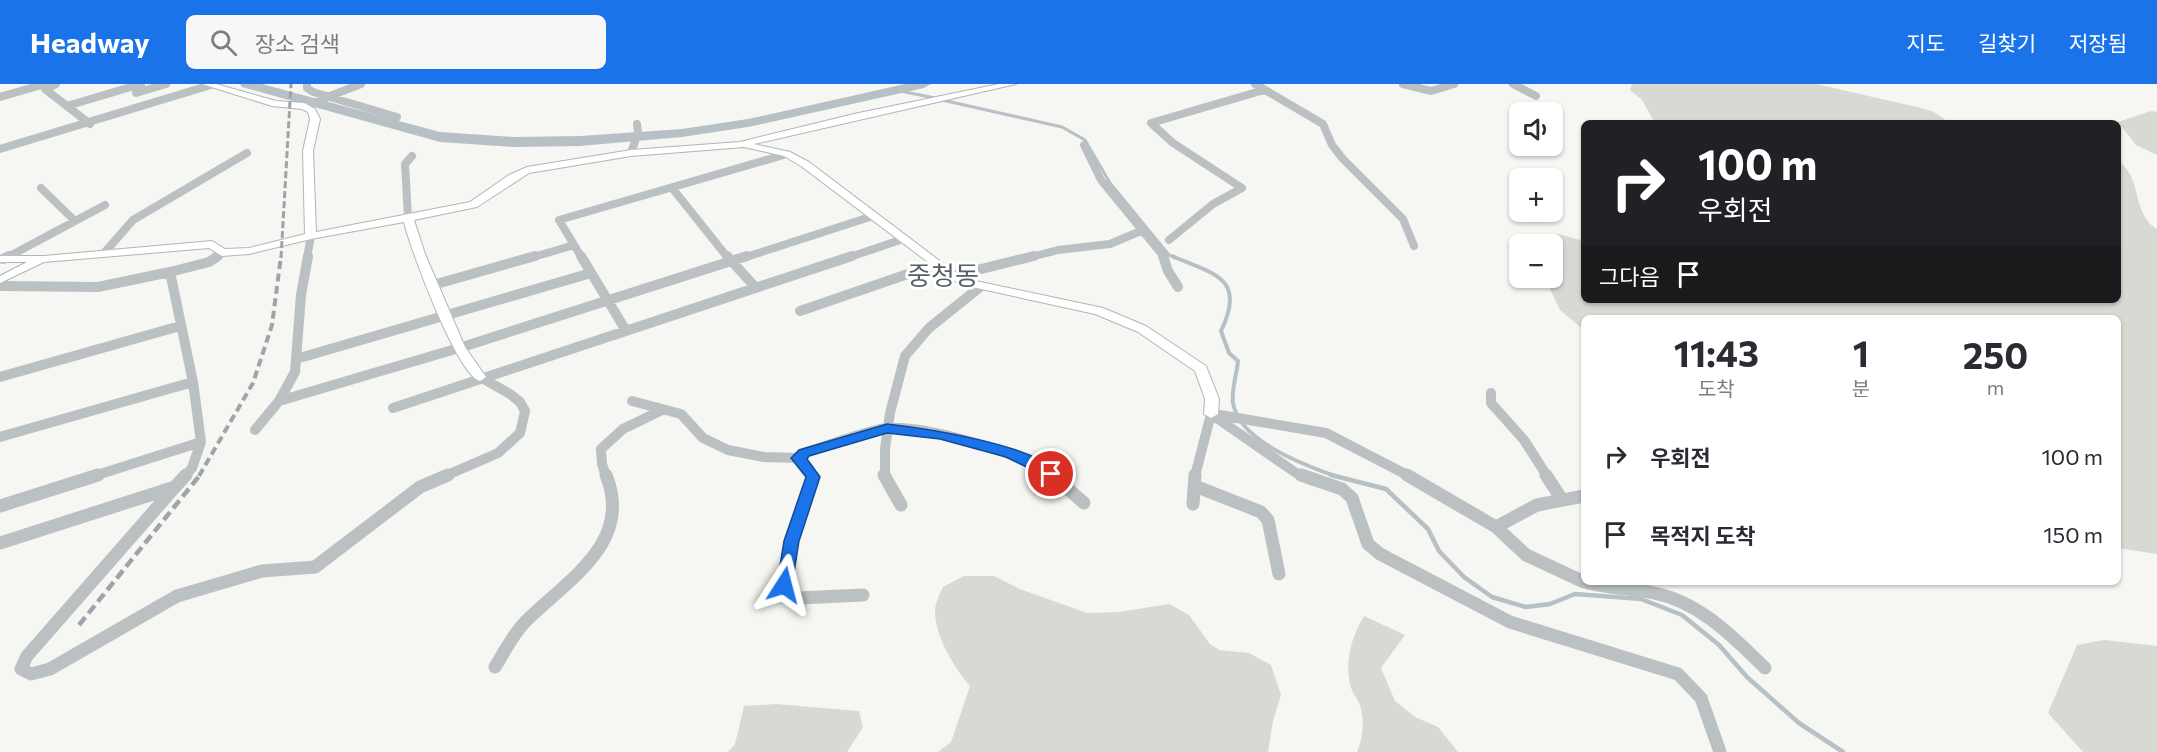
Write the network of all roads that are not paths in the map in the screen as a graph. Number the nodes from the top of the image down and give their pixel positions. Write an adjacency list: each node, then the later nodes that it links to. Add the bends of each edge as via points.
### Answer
1 (28, 84): 16 (street)
2 (45, 84): 19 (street)
3 (56, 84): 22 (street, via 45,89)
4 (141, 84): 22 (street)
5 (166, 84): 17 (street)
6 (307, 84): 20 (street, via 307,88)
7 (368, 84): 14 (street)
8 (1012, 84): 26 (street)
9 (1256, 84): 15 (street)
10 (1403, 84): 11 (street, via 1431,91)
11 (1454, 84)
12 (1512, 84): 18 (street)
13 (208, 85): 21 (street, via 275,104); 24 (street)
14 (360, 85): 20 (street)
15 (1264, 90): 42 (street, via 1151,123 1173,143 1242,188 1198,214); 44 (street, via 1321,122 1345,161 1399,210)
16 (0, 92)
17 (136, 93)
18 (1536, 96)
19 (0, 97)
20 (327, 98): 21 (street); 23 (street)
21 (306, 105): 40 (street, via 315,119 308,151)
22 (67, 106): 24 (street)
23 (397, 117)
24 (90, 124): 29 (street)
25 (637, 124): 28 (street)
26 (740, 145): 28 (street); 31 (street)
27 (1084, 145): 39 (street, via 1101,180)
28 (632, 149): 37 (street, via 527,170 473,205)
29 (0, 150)
30 (247, 153): 45 (street, via 133,220)
31 (787, 154): 34 (street); 36 (street)
32 (412, 156): 37 (street, via 405,164)
33 (41, 188): 38 (street)
34 (673, 189): 43 (street, via 559,220); 49 (street)
35 (105, 205): 38 (street)
36 (873, 216): 41 (street); 49 (street)
37 (408, 218): 40 (street); 55 (street)
38 (75, 221): 47 (street)
39 (1143, 230): 53 (street, via 1110,244 1058,250); 58 (street, via 1165,258)
40 (311, 236): 46 (street); 66 (street)
41 (903, 239): 50 (street); 59 (street)
42 (1169, 240)
43 (574, 245): 52 (street); 55 (street)
44 (1414, 246)
45 (105, 252): 46 (street, via 212,244); 48 (street)
46 (222, 253): 51 (street, via 208,262)
47 (1, 259): 48 (street)
48 (44, 259): 54 (street)
49 (732, 262): 59 (street); 60 (street)
50 (937, 264): 53 (street); 61 (street)
51 (170, 272): 56 (street, via 98,287); 63 (street)
52 (591, 273): 60 (street); 62 (street)
53 (953, 276): 57 (street)
54 (0, 280)
55 (433, 285): 62 (street)
56 (0, 286)
57 (980, 287): 75 (street, via 1079,305 1122,318 1142,329 1201,369 1212,399); 76 (street, via 924,334 905,356)
58 (1178, 287)
59 (756, 288): 64 (street)
60 (608, 301): 64 (street); 65 (street)
61 (800, 311)
62 (447, 315): 65 (street); 66 (street)
63 (180, 326): 67 (street); 69 (street)
64 (625, 329): 68 (street)
65 (459, 348): 68 (street); 71 (street)
66 (296, 359): 71 (street, via 295,372)
67 (0, 377)
68 (480, 377): 73 (street); 82 (street, via 510,394 525,411 520,433 498,453 420,488 315,567 262,571 177,597 50,669 38,674 21,669 27,656)
69 (193, 382): 78 (street); 79 (street)
70 (1491, 393): 84 (street, via 1491,403 1524,440)
71 (279, 401): 77 (street)
72 (632, 401): 74 (street)
73 (393, 408)
74 (660, 411): 80 (street, via 687,417 712,443 756,456); 95 (street, via 623,429 601,449 600,464 614,494 613,512 602,544 572,584 524,623)
75 (1210, 414): 81 (street, via 1195,471); 89 (street, via 1326,433); 97 (street, via 1296,472 1342,489 1352,498 1368,544 1380,554 1509,622 1678,674 1689,681 1698,690)
76 (887, 428): 80 (street); 85 (street, via 940,435 1011,453 1051,474); 87 (street, via 884,475 896,490)
77 (255, 430)
78 (0, 437)
79 (201, 442): 82 (street, via 192,468); 88 (street)
80 (798, 458): 94 (street, via 813,477 792,541 784,585 799,598)
81 (1195, 486): 86 (street); 91 (street, via 1261,512 1268,520)
82 (175, 487): 90 (street)
83 (1581, 496): 84 (street)
84 (1561, 498): 89 (street, via 1512,516)
85 (1084, 503)
86 (1194, 504)
87 (901, 505)
88 (0, 506)
89 (1496, 527): 92 (street, via 1526,555)
90 (0, 543)
91 (1279, 574)
92 (1581, 580)
93 (1595, 585): 96 (street, via 1656,593 1695,610 1729,634)
94 (863, 595)
95 (495, 667)
96 (1765, 668)
97 (1720, 752)

